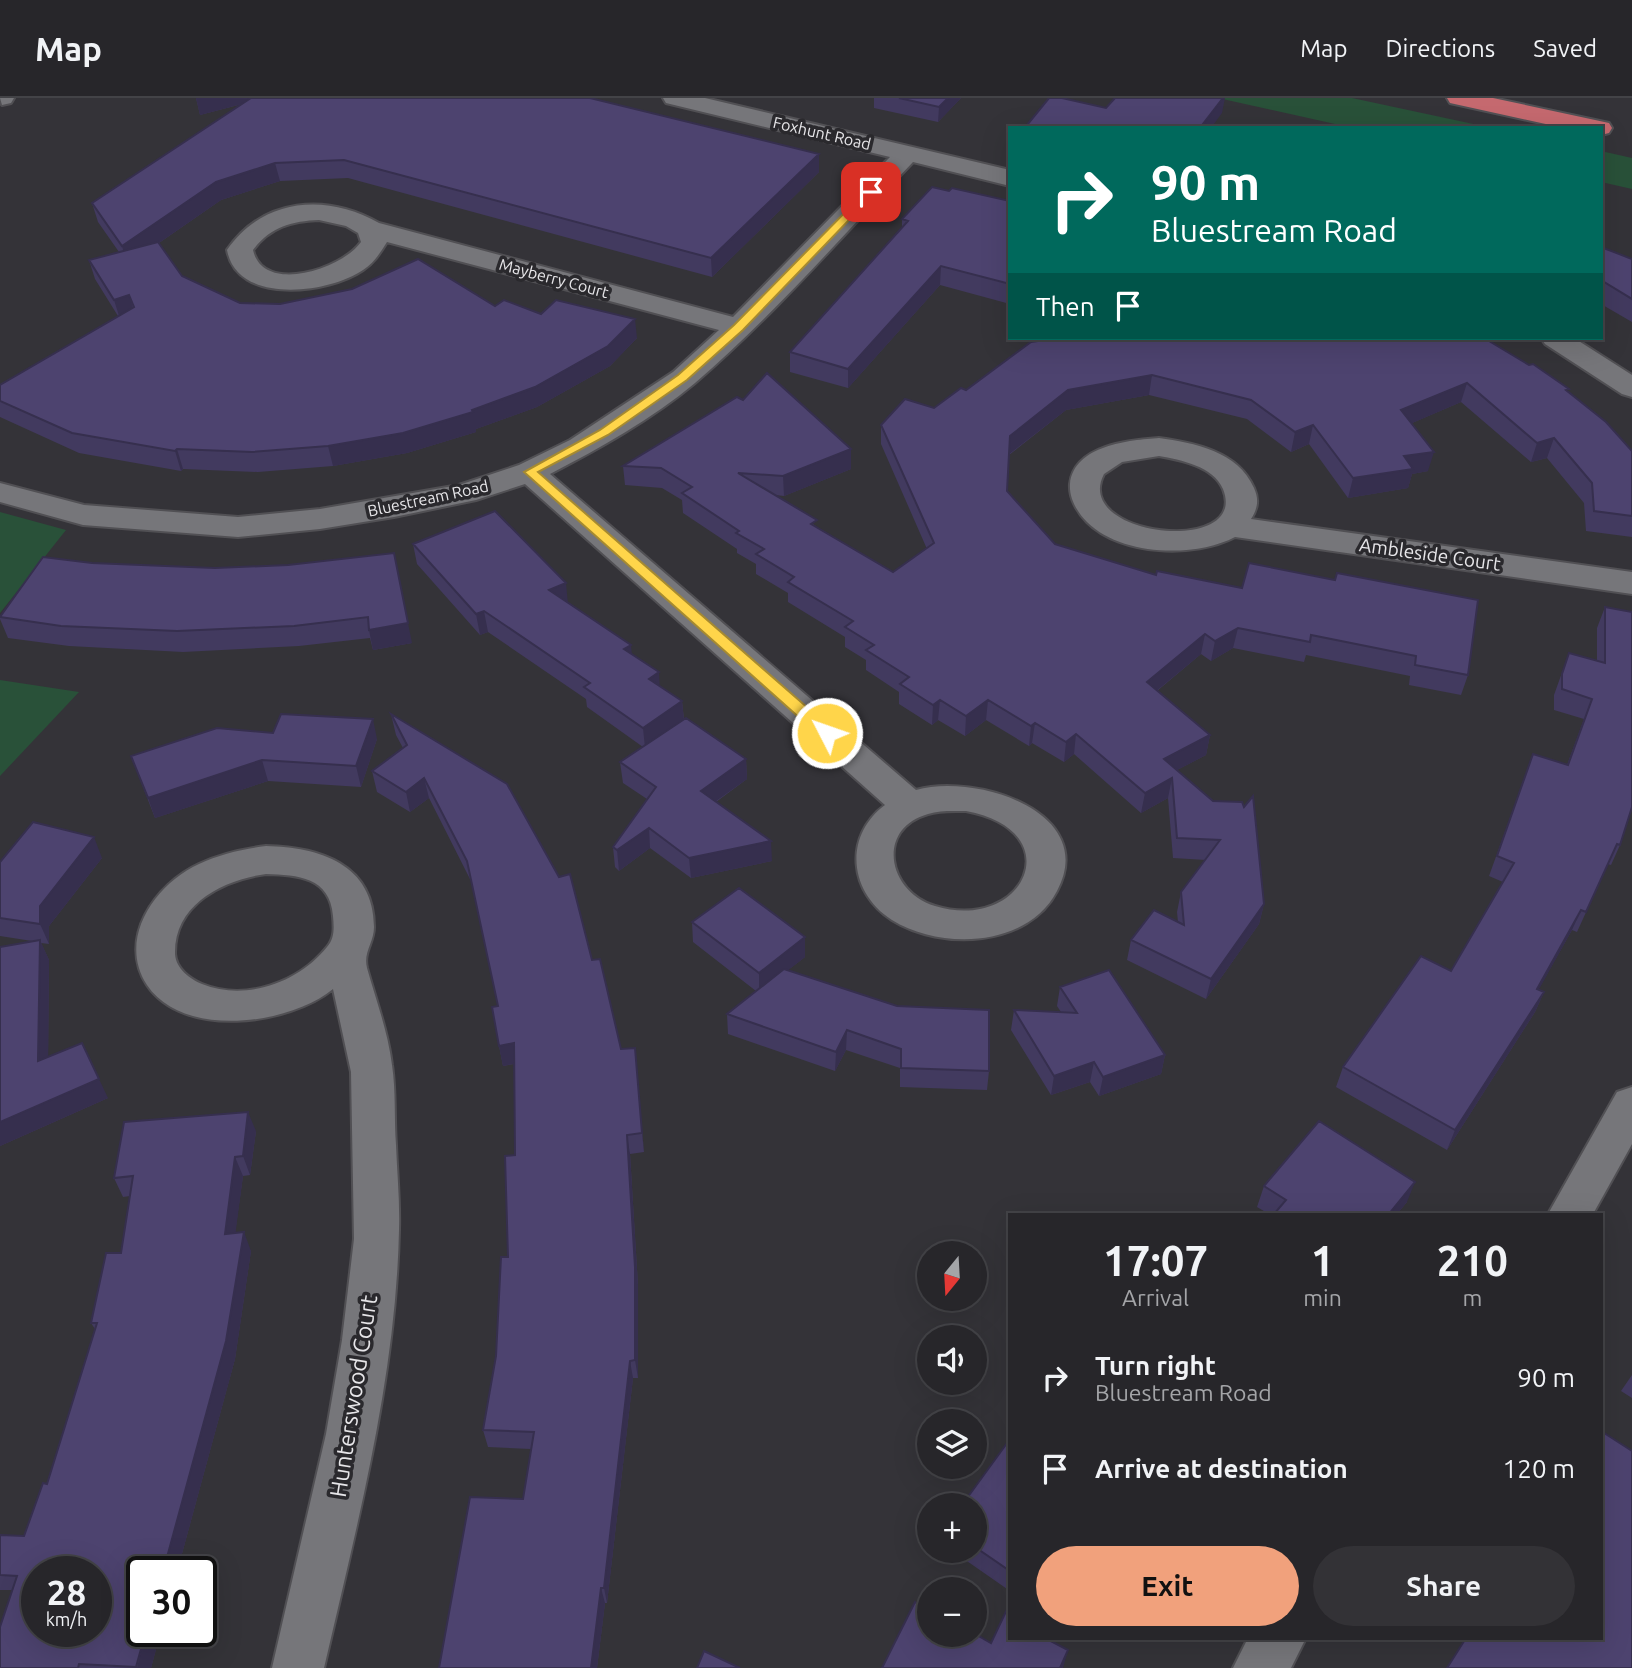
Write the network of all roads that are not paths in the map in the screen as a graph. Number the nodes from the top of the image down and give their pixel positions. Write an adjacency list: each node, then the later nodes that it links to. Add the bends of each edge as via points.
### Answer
1 (675, 98): 4 (street, Foxhunt Road)
2 (1459, 98): 3 (highway)
3 (1594, 126)
4 (908, 153): 5 (street, Foxhunt Road); 7 (street, Bluestream Road)
5 (1008, 178)
6 (370, 229): 7 (street, Mayberry Court)
7 (738, 327): 10 (street, Bluestream Road, via 683,378 626,418)
8 (1558, 340): 9 (street)
9 (1632, 388)
10 (530, 472): 11 (street, Bluestream Road, via 465,493 394,507 238,527 83,515); 14 (street)
11 (0, 492)
12 (1229, 526): 12 (street, Ambleside Court, via 1243,502 1239,486 1214,462 1185,451 1158,447 1120,452 1100,462 1084,484 1087,500 1099,517 1119,530 1155,541 1183,542); 13 (street, Ambleside Court)
13 (1632, 583)
14 (911, 806): 14 (street, via 889,821 876,840 873,867 883,889 902,908 952,926 980,925 1009,917 1033,900 1046,879 1046,852 1035,831 1015,814 966,798)
15 (344, 955): 15 (street, via 355,930 351,898 336,877 305,862 244,862 211,874 168,909 157,934 157,960 167,981 190,998 221,1006 247,1007 283,999 315,983); 19 (street, Hunterswood Court, via 371,1064 377,1223 364,1359)
16 (1632, 1104): 17 (street)
17 (1571, 1213)
18 (1279, 1640): 20 (street)
19 (298, 1668)
20 (1259, 1668)

